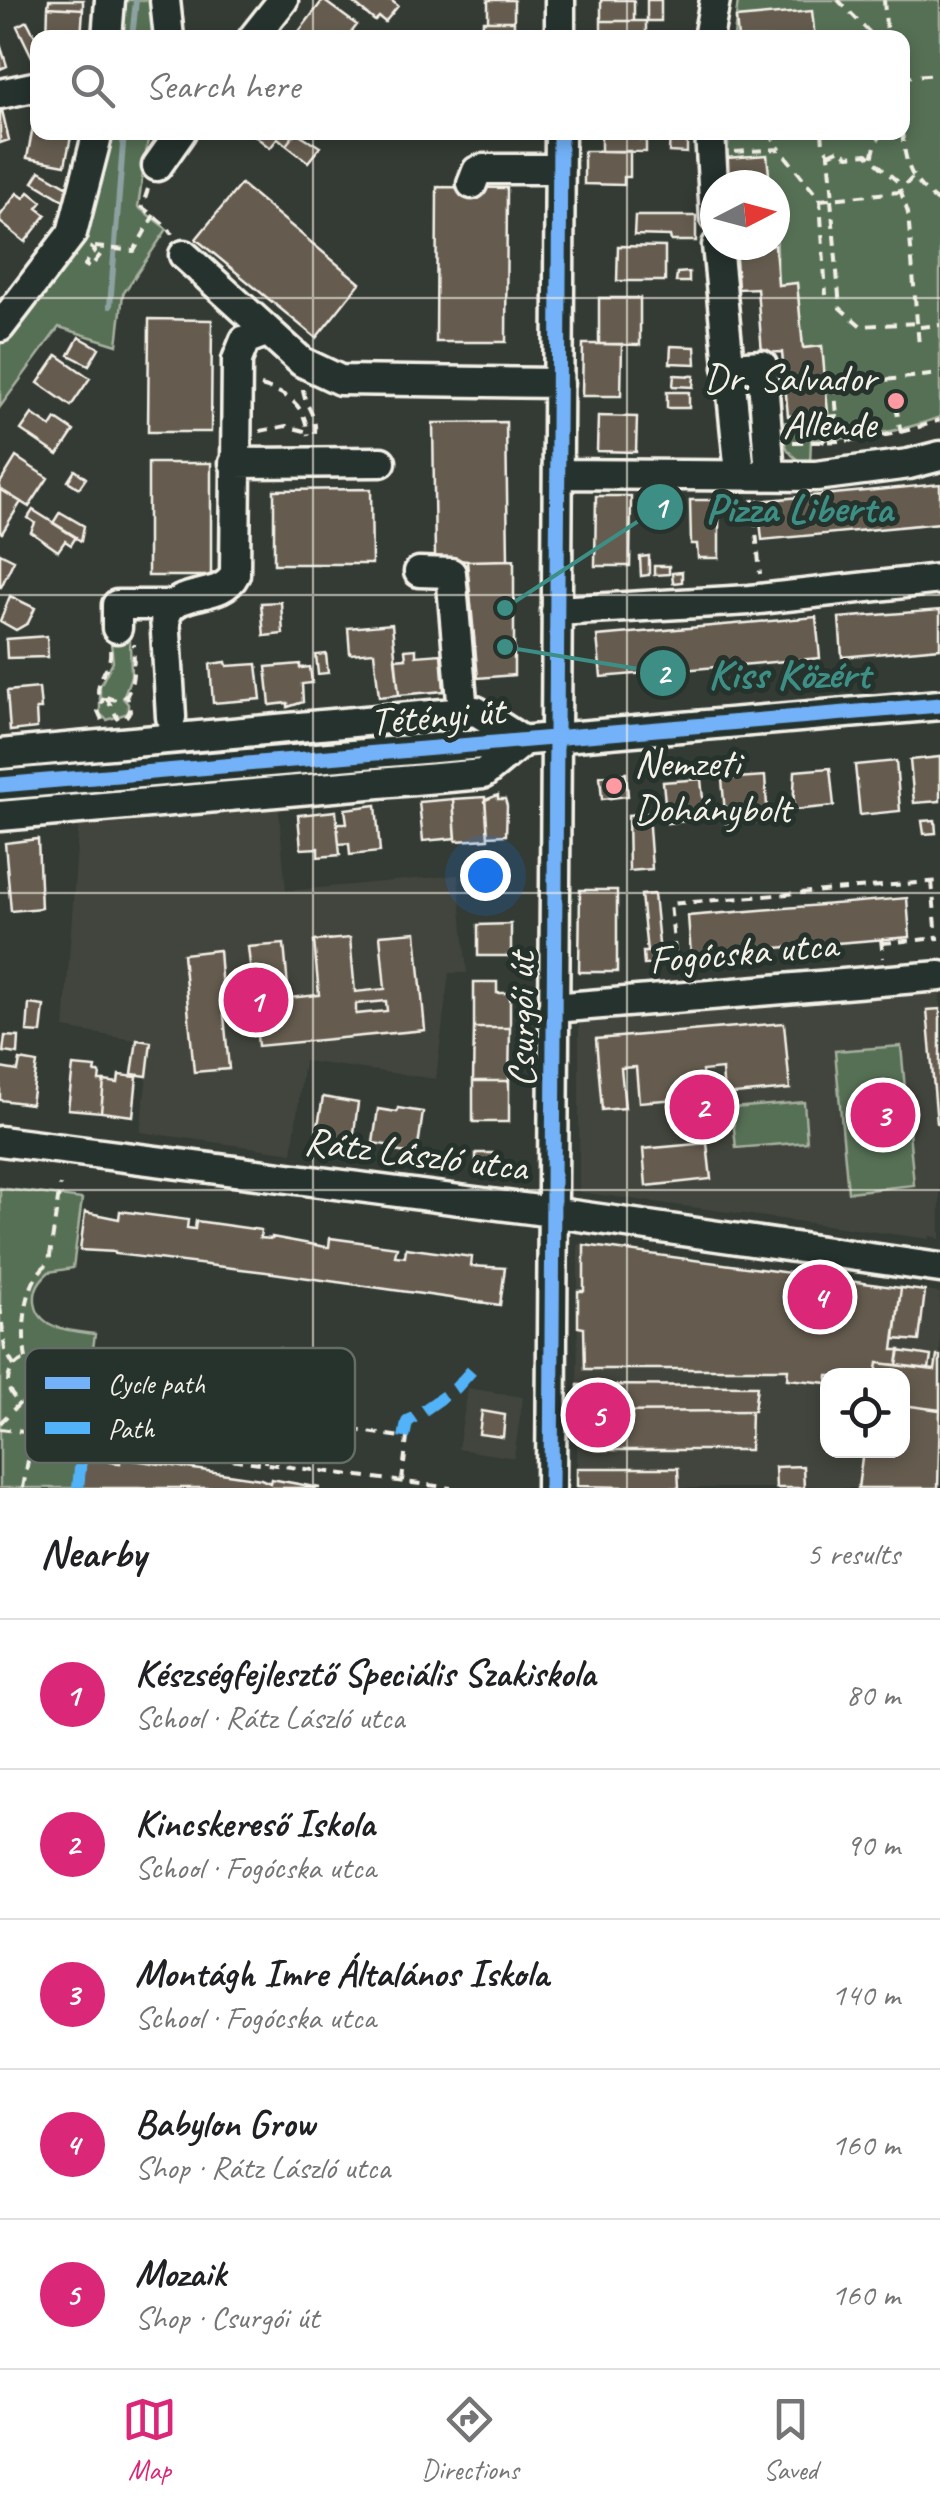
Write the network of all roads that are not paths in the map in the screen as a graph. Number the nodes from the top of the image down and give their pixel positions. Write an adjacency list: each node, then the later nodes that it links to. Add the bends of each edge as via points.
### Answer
1 (110, 0): 6 (street)
2 (166, 0): 7 (street)
3 (282, 0): 8 (street)
4 (560, 0): 9 (street)
5 (715, 0): 10 (street)
6 (108, 30)
7 (168, 30)
8 (259, 30)
9 (560, 30)
10 (709, 30)
11 (30, 88): 12 (street)
12 (0, 94)
13 (96, 140): 23 (street, via 65,244)
14 (175, 140): 17 (street)
15 (560, 140): 18 (street, Csurgói út)
16 (716, 143): 19 (street)
17 (157, 166)
18 (560, 169): 20 (street, via 482,169); 27 (street, Csurgói út)
19 (716, 170)
20 (472, 184)
21 (184, 255): 24 (street)
22 (718, 260): 25 (street)
23 (0, 327)
24 (266, 332): 26 (street, via 340,380); 31 (street, via 240,349)
25 (728, 367): 33 (street); 33 (street, via 762,365 768,432)
26 (457, 382): 27 (street); 28 (street, via 441,399 367,398)
27 (560, 384): 32 (street, Csurgói út)
28 (356, 388)
29 (940, 456): 33 (street, via 868,471)
30 (381, 462): 31 (street, via 308,444)
31 (234, 463): 36 (street, via 232,580)
32 (558, 474): 33 (street); 37 (street, Csurgói út)
33 (754, 474)
34 (418, 572): 40 (street, via 451,573)
35 (940, 579): 37 (street, via 763,600)
36 (172, 604): 38 (street, via 117,605); 41 (street, via 165,615)
37 (556, 611): 42 (street, Csurgói út)
38 (113, 636)
39 (940, 706): 42 (street, Tétényi út)
40 (463, 712): 43 (street, via 476,711); 44 (street)
41 (170, 717)
42 (555, 739): 43 (street, Tétényi út); 48 (street, Csurgói út)
43 (522, 741): 45 (street, Tétényi út); 46 (street, via 484,774)
44 (0, 754)
45 (0, 786)
46 (0, 816)
47 (940, 976): 48 (street, Fogócska utca)
48 (553, 1008): 50 (street, Csurgói út)
49 (0, 1140): 50 (street, Rátz László utca)
50 (552, 1213): 51 (street, Rátz László utca); 52 (street, Csurgói út)
51 (940, 1268)
52 (551, 1488)

